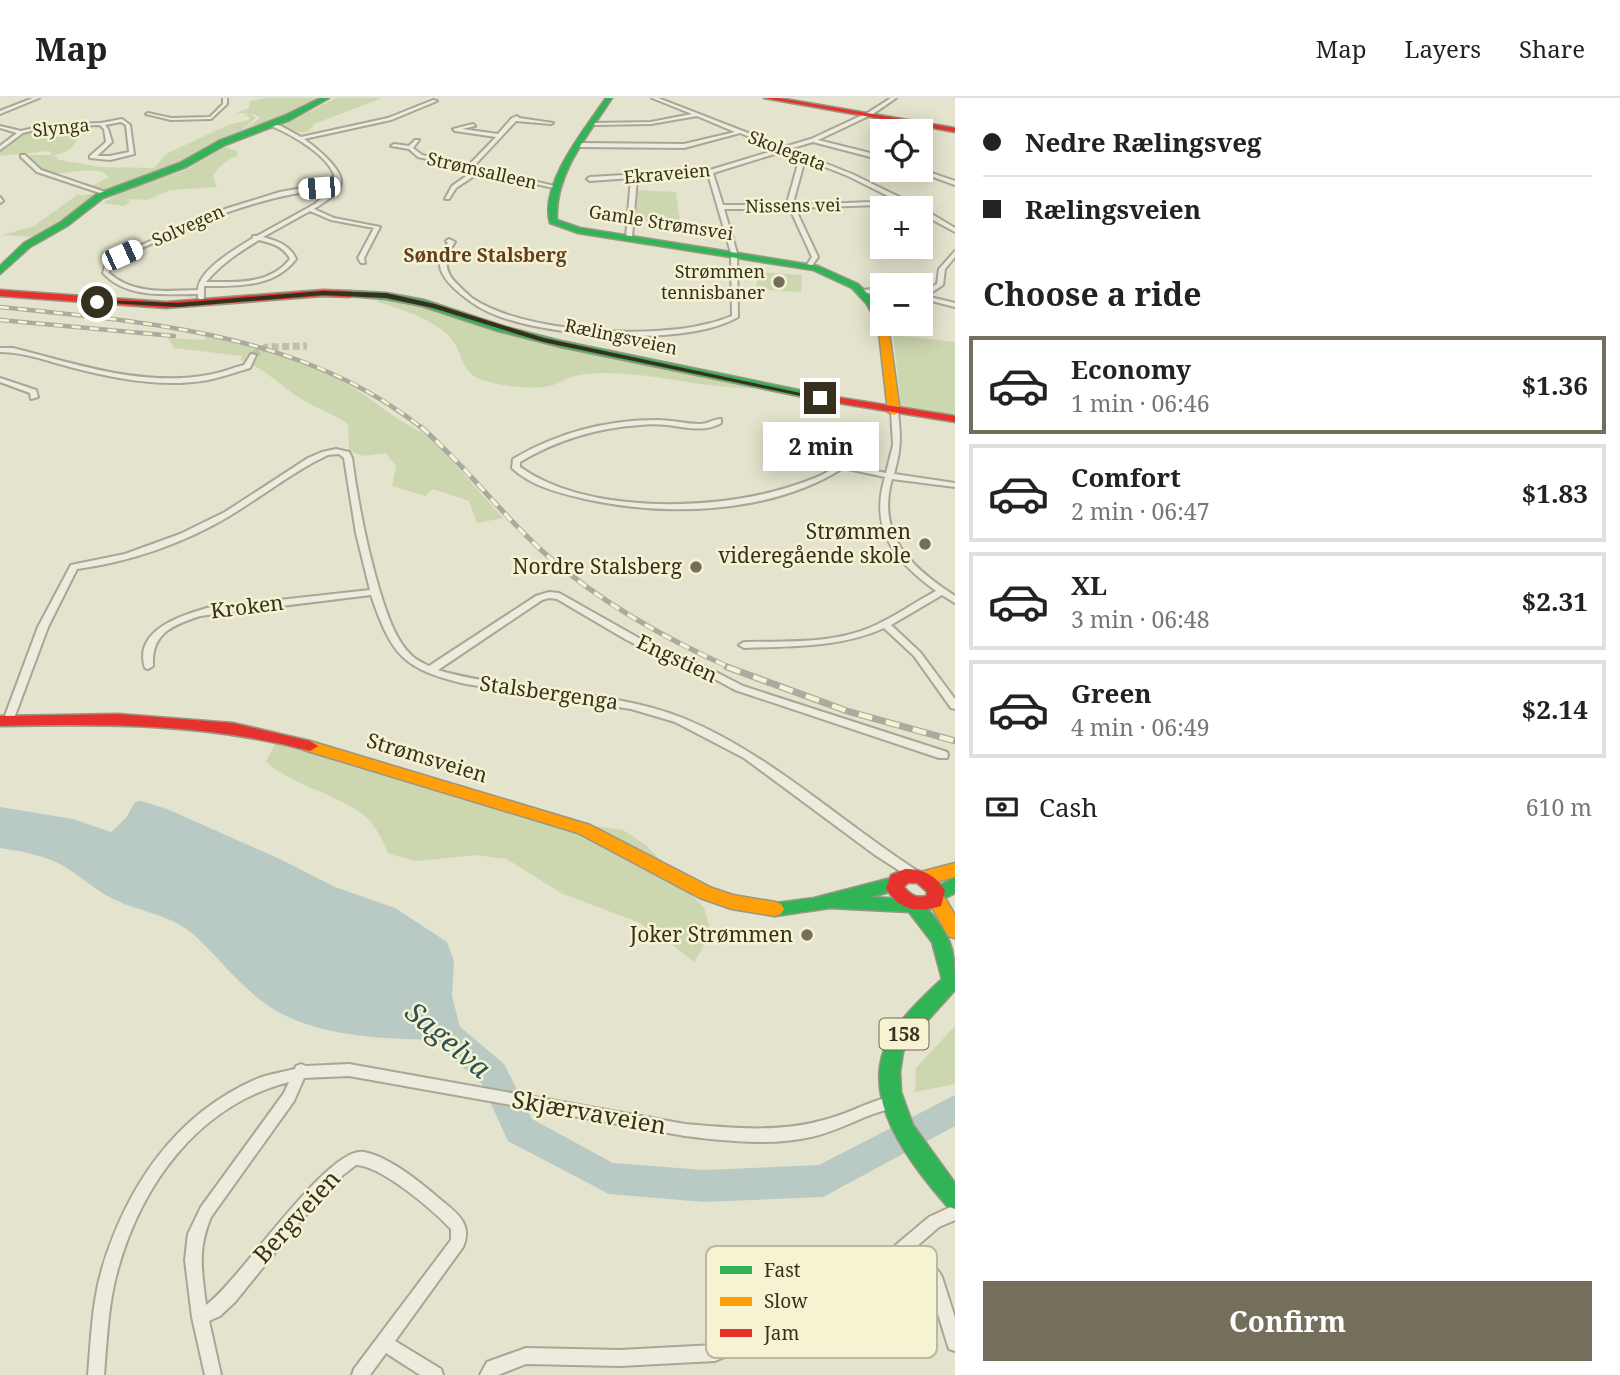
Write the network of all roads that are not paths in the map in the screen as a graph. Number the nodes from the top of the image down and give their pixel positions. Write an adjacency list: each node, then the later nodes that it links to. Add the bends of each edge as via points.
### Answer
1 (37, 98): 9 (street, Slynga)
2 (225, 98): 10 (street, via 211,118)
3 (326, 98): 15 (main road)
4 (609, 98): 16 (main road, Gamle Strømsvei)
5 (654, 98): 12 (street, Skolegata)
6 (766, 98): 11 (main road)
7 (894, 98): 11 (street, Ekraveien)
8 (435, 101): 23 (street, via 380,121)
9 (0, 113)
10 (148, 114)
11 (867, 115): 19 (main road); 24 (street, Ekraveien)
12 (697, 116): 16 (street); 21 (street, Skolegata)
13 (551, 123): 22 (street, via 516,118)
14 (101, 124): 14 (street, Slynga, via 109,142 92,157 132,153 125,122); 20 (street, Slynga, via 46,125)
15 (271, 124): 23 (street); 43 (main road, via 228,140 183,165)
16 (594, 124): 26 (main road, Gamle Strømsvei)
17 (473, 125): 22 (street, via 454,130)
18 (0, 127): 20 (street, Slynga)
19 (955, 130)
20 (21, 132): 28 (street, Slynga)
21 (740, 132): 26 (street, via 684,146); 30 (street, Skolegata)
22 (500, 136): 34 (street)
23 (302, 138): 41 (street, via 338,175)
24 (813, 140): 30 (street, Ekraveien); 31 (street)
25 (417, 141): 29 (street, Strømsalleen)
26 (580, 145): 42 (main road, Gamle Strømsvei)
27 (394, 146): 29 (street, Strømsalleen)
28 (0, 148)
29 (410, 148): 34 (street, Strømsalleen, via 420,156)
30 (783, 149): 33 (street, Skolegata); 36 (street, Ekraveien)
31 (870, 155)
32 (23, 156): 43 (street, via 39,171)
33 (803, 157): 44 (street, Skolegata); 48 (street)
34 (469, 168): 35 (street, Strømsalleen)
35 (479, 170): 42 (street, Strømsalleen); 45 (street, via 454,187)
36 (710, 172): 38 (street, Ekraveien); 47 (street)
37 (933, 175): 40 (street)
38 (634, 178): 39 (street, Ekraveien); 54 (street)
39 (590, 179)
40 (955, 183)
41 (337, 187): 49 (street, via 330,197); 64 (street, Solvegen, via 249,200 122,255 107,267 110,279 130,287)
42 (557, 188): 54 (main road, Gamle Strømsvei, via 549,213 555,223)
43 (105, 193): 59 (main road, via 27,245)
44 (895, 196)
45 (447, 198)
46 (870, 204): 48 (street, Nissens vei)
47 (720, 207): 48 (street, Nissens vei); 55 (street)
48 (791, 207): 58 (street, via 815,257)
49 (309, 209): 53 (street); 57 (street, via 333,219 377,227)
50 (933, 217): 51 (street, Skolegata)
51 (955, 230)
52 (461, 236): 55 (street, via 444,251 443,271 473,301 532,324 594,332 664,332 710,326 735,317)
53 (255, 237): 64 (street, via 222,260); 64 (street, via 284,246 292,253 290,266 258,281)
54 (629, 237): 55 (main road, Gamle Strømsvei)
55 (734, 253): 58 (main road, Gamle Strømsvei)
56 (955, 253): 60 (street, via 943,270 940,285)
57 (363, 261)
58 (809, 266): 63 (main road, Gamle Strømsvei, via 842,278)
59 (0, 271)
60 (933, 289)
61 (0, 291): 64 (main road, Rælingsveien, via 141,305)
62 (870, 291): 63 (street)
63 (863, 292): 66 (main road, Gamle Strømsvei)
64 (201, 293): 73 (main road, Rælingsveien, via 281,297 354,293 412,300 543,340)
65 (933, 299): 67 (street)
66 (870, 302)
67 (955, 305)
68 (884, 336): 73 (main road, Gamle Strømsvei)
69 (0, 350): 70 (street, via 99,372 169,381 206,378 247,366)
70 (253, 355)
71 (0, 380): 72 (street, via 24,388)
72 (34, 397)
73 (894, 412): 74 (main road, Rælingsveien); 78 (street, Gamle Strømsvei, via 897,448)
74 (955, 419)
75 (718, 421): 77 (street, via 709,426 653,422 592,429 530,452 516,461 516,468 566,491 604,500 686,507 784,492)
76 (862, 426): 77 (street, via 856,452)
77 (842, 466): 78 (street)
78 (890, 476): 79 (street); 80 (street, Gamle Strømsvei, via 883,507 890,534 914,569)
79 (955, 485)
80 (942, 591): 82 (street, Gamle Strømsvei); 83 (street)
81 (376, 592): 85 (street, Kroken, via 207,611 181,618 154,638); 86 (street, Stalsbergenga, via 394,641 408,658); 88 (street, Stalsbergenga, via 355,511 348,458 337,450 317,457 183,536 74,567)
82 (955, 600)
83 (885, 624): 84 (street, via 837,639); 87 (street, via 917,654)
84 (744, 645)
85 (148, 666)
86 (432, 669): 89 (street, Engstien, via 539,598 558,596 657,652 739,688); 90 (street, Stalsbergenga, via 481,684 632,706 679,720 748,755)
87 (955, 706)
88 (4, 721): 96 (main road, Strømsveien, via 188,721 265,732 584,829 729,901 774,909)
89 (943, 755)
90 (879, 852): 92 (street, Stalsbergenga); 93 (street)
91 (955, 870): 92 (main road)
92 (919, 877): 93 (main road, via 905,876); 95 (main road, via 934,887)
93 (896, 882): 96 (main road, Strømsveien); 97 (main road, 158, via 899,897)
94 (955, 884): 95 (main road)
95 (937, 896): 97 (main road, via 929,905); 98 (main road)
96 (824, 902): 97 (main road, Strømsveien)
97 (914, 906): 99 (main road, 158, via 943,940)
98 (955, 931)
99 (953, 979): 101 (main road, 158, via 892,1053 889,1077)
100 (301, 1070): 101 (street, Skjærvaveien, via 349,1070 685,1130 765,1135 812,1130); 106 (street, via 289,1097 206,1212 196,1234 193,1259); 110 (street, Skjærvaveien, via 224,1102 200,1119 153,1171 110,1270)
101 (894, 1102): 102 (main road, 158, via 934,1175)
102 (955, 1199)
103 (955, 1212): 104 (street)
104 (906, 1244)
105 (937, 1286): 108 (street)
106 (200, 1317): 107 (street, Bergveien, via 229,1296 343,1166 356,1157 368,1157 452,1216 459,1227 458,1242); 111 (street)
107 (384, 1343): 112 (street, Bergveien); 113 (street)
108 (955, 1343)
109 (706, 1353): 114 (street, via 526,1356 493,1368)
110 (96, 1375)
111 (213, 1375)
112 (360, 1375)
113 (435, 1375)
114 (488, 1375)

